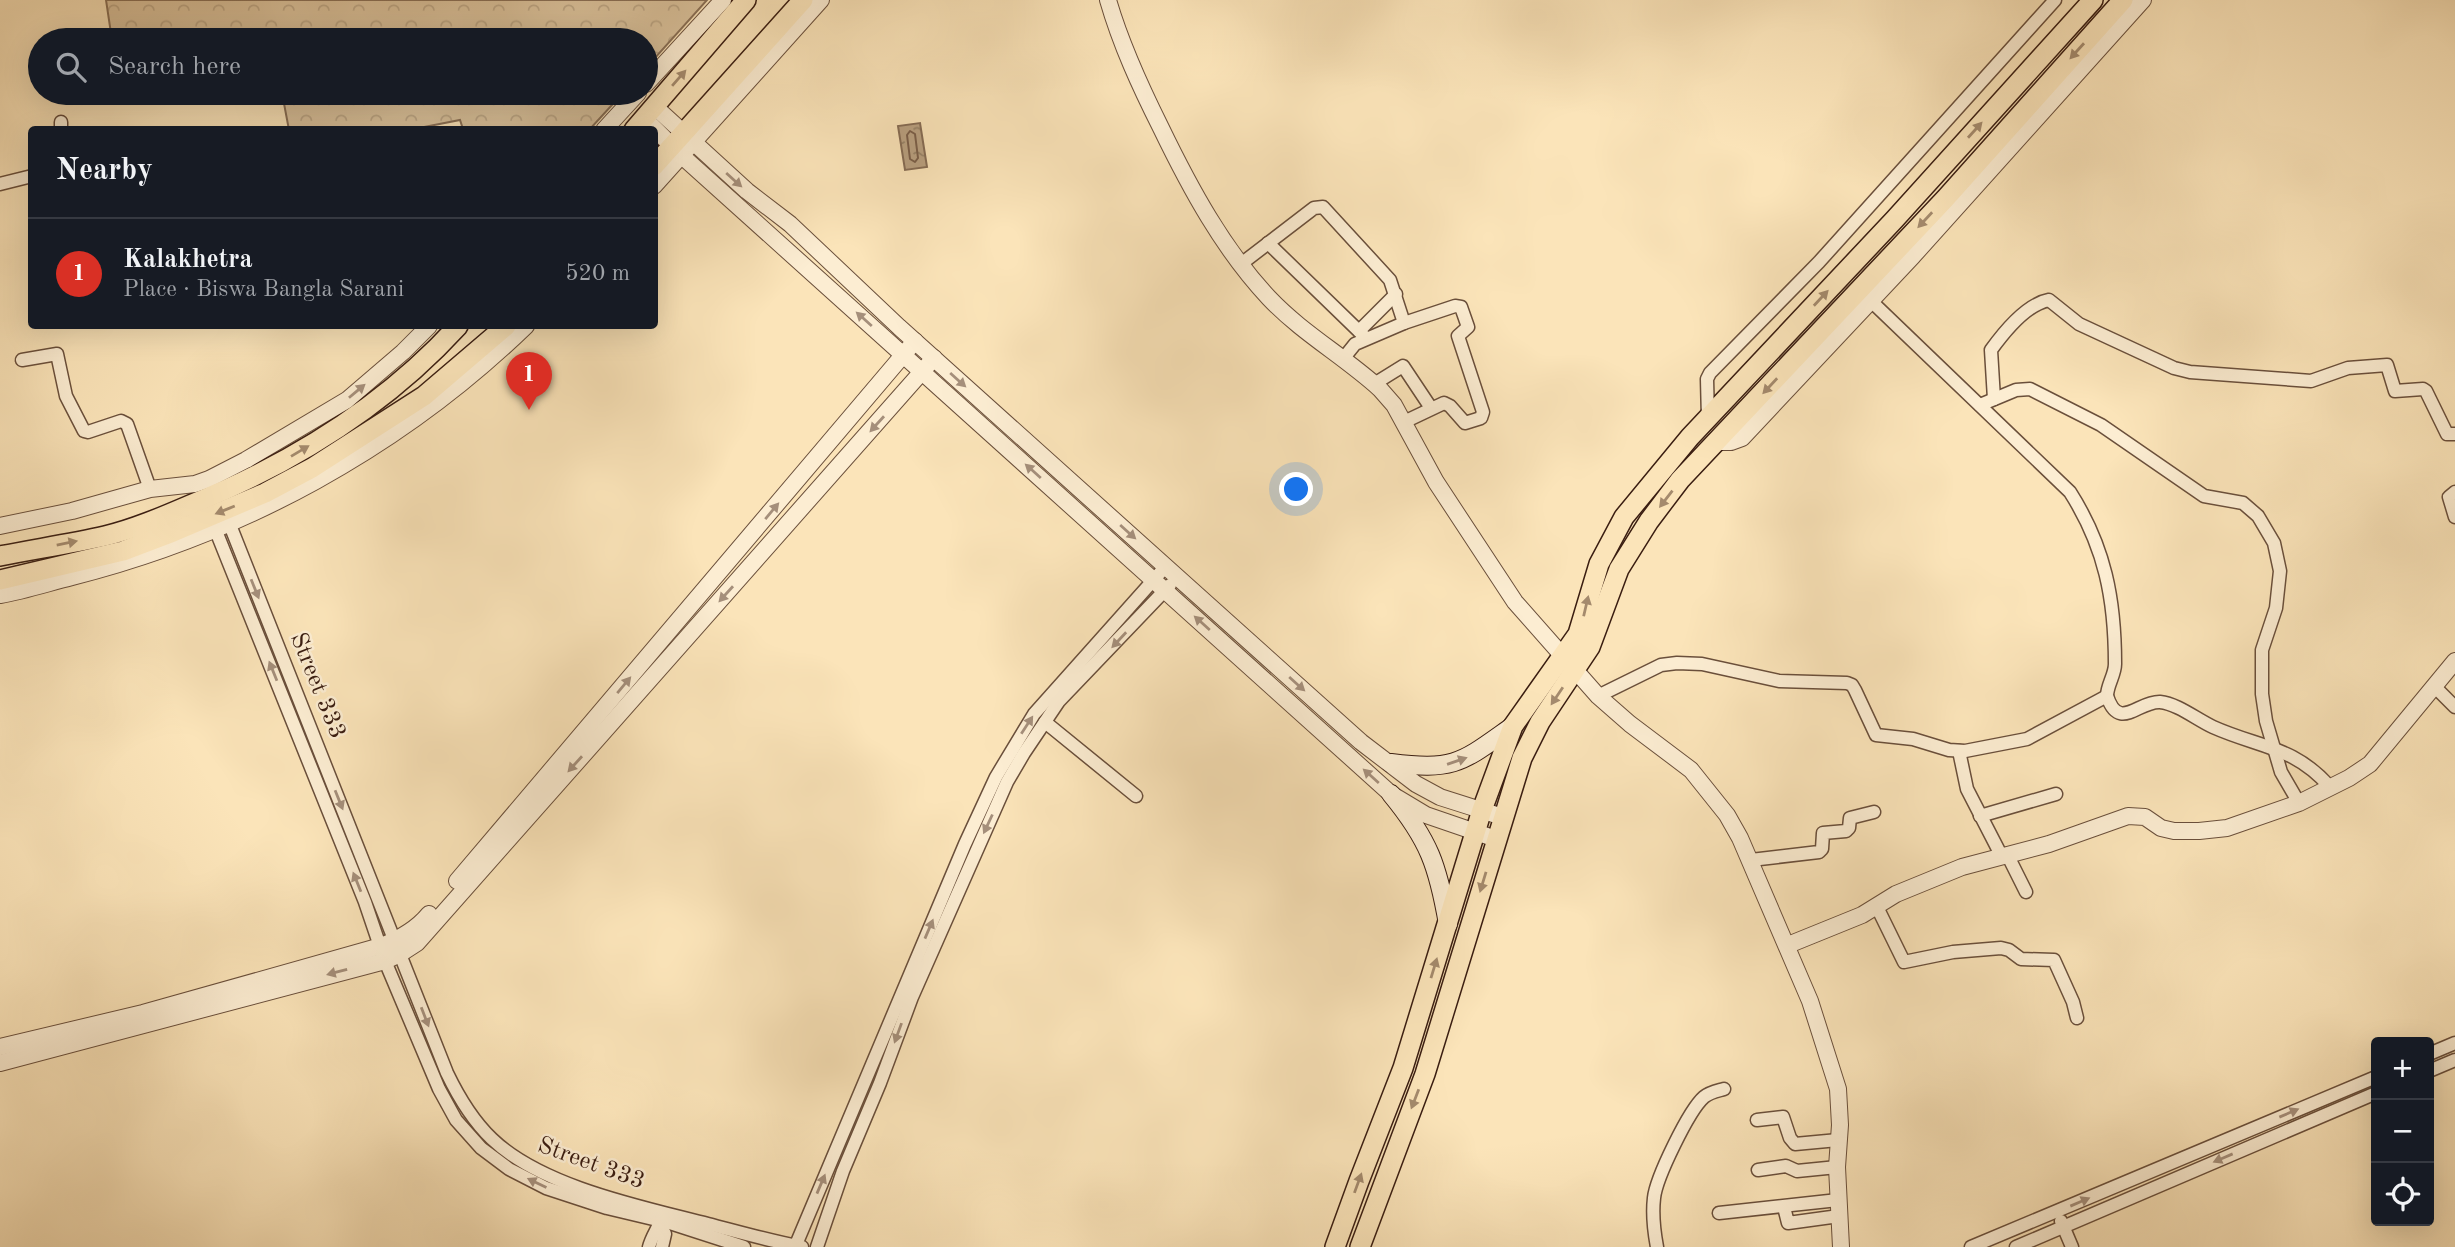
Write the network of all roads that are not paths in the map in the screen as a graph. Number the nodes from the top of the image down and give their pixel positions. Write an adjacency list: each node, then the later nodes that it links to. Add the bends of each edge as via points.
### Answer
1 (723, 0): 10 (street)
2 (746, 0): 11 (main road, one-way to 2)
3 (803, 0): 15 (main road)
4 (821, 0): 15 (street)
5 (1108, 0): 21 (street, via 1120,41 1171,150 1208,218)
6 (2055, 0): 40 (street, via 1819,262 1710,373)
7 (2093, 0): 40 (main road, one-way to 7)
8 (2123, 0): 43 (main road, one-way to 43, via 1945,199)
9 (2143, 0): 23 (street)
10 (658, 71)
11 (658, 102)
12 (627, 105): 13 (street)
13 (608, 126)
14 (658, 128): 15 (street)
15 (683, 145): 16 (main road); 18 (street); 30 (street, one-way to 30, via 790,224); 31 (street, one-way to 15)
16 (658, 163)
17 (28, 177): 19 (street)
18 (658, 180)
19 (0, 184)
20 (1268, 243): 21 (street); 22 (street, via 1320,206 1390,280); 29 (street)
21 (1241, 264): 33 (street, via 1279,308)
22 (1396, 295): 24 (street); 29 (street)
23 (1871, 301): 38 (street); 43 (street, via 1742,438)
24 (1404, 323): 29 (street); 39 (street, via 1455,306 1461,307 1468,327 1458,336 1483,412 1481,418 1465,423 1444,403)
25 (426, 329): 44 (street, one-way to 25, via 195,484 246,460 347,400)
26 (455, 329): 49 (main road, one-way to 26, via 133,528 228,491 360,415)
27 (502, 329): 51 (main road, one-way to 51, via 424,396 265,493 123,551)
28 (523, 329): 48 (street, via 438,402 368,451)
29 (1362, 334): 33 (street)
30 (915, 341): 31 (street); 32 (street)
31 (904, 356): 35 (street); 82 (street, one-way to 31, via 419,926)
32 (934, 358): 35 (street); 50 (street, one-way to 50)
33 (1343, 359): 36 (street)
34 (22, 360): 44 (street, via 57,354 68,402 84,431 121,421 127,424)
35 (923, 372): 52 (street, one-way to 35); 82 (street, one-way to 82, via 417,943)
36 (1374, 384): 39 (street, via 1403,366); 41 (street)
37 (1994, 399): 38 (street); 42 (street, via 1991,350 2036,304 2049,300 2079,324 2174,369 2311,381 2348,368 2387,365 2395,391 2426,391 2447,433); 62 (street, via 2029,389 2101,425 2204,496 2243,503 2258,516 2274,543 2280,571 2276,608 2262,650 2262,694)
38 (1980, 405): 58 (street, via 2070,492 2105,563 2115,665)
39 (1431, 408): 41 (street)
40 (1708, 419): 54 (main road, one-way to 40, via 1599,564 1624,517)
41 (1404, 422): 54 (street, via 1514,602)
42 (2455, 434)
43 (1717, 442): 54 (main road, one-way to 54, via 1649,520 1619,569 1596,635)
44 (149, 489): 47 (street)
45 (2455, 492): 46 (street, via 2449,497)
46 (2455, 517)
47 (0, 526)
48 (223, 528): 53 (street, via 135,561); 82 (street, Street 333)
49 (0, 556)
50 (1171, 571): 52 (street); 64 (street, one-way to 64, via 1361,742)
51 (0, 580)
52 (1160, 586): 60 (street, one-way to 60); 66 (street, one-way to 52); 107 (street, one-way to 52, via 996,777 1034,714 1098,640)
53 (0, 595)
54 (1569, 662): 57 (street); 61 (main road); 73 (main road, one-way to 73, via 1531,737)
55 (2455, 662): 56 (street)
56 (2434, 686): 59 (street); 65 (street, via 2379,755)
57 (1598, 696): 63 (street, via 1661,666 1678,663 1779,681 1847,683 1855,690 1876,735); 77 (street, via 1690,770 1727,815)
58 (2107, 696): 62 (street, via 2112,707 2124,714 2161,702); 63 (street, via 2028,739)
59 (2455, 707)
60 (1045, 722): 68 (street); 108 (street, one-way to 108, via 1007,782 912,997)
61 (1513, 726): 64 (main road, one-way to 61, via 1455,764); 70 (main road)
62 (2274, 748): 65 (street, via 2313,768); 69 (street, via 2281,772)
63 (1959, 751): 72 (street, via 1967,789)
64 (1391, 763): 70 (street, via 1440,797)
65 (2330, 787): 69 (street)
66 (1391, 794): 74 (street, via 1426,814); 80 (main road, via 1420,831 1431,855)
67 (2056, 794): 72 (street)
68 (1136, 796)
69 (2299, 803): 76 (street, via 2227,828 2199,831 2175,831 2145,817 2128,816)
70 (1482, 810): 73 (street); 74 (main road)
71 (1874, 812): 77 (street, via 1850,818 1846,831 1822,833 1819,852)
72 (1980, 816): 76 (street)
73 (1503, 817): 75 (main road)
74 (1476, 832): 75 (street); 80 (main road)
75 (1496, 839): 110 (main road, one-way to 110, via 1425,1074)
76 (2004, 855): 78 (street); 79 (street, via 1896,894)
77 (1751, 860): 81 (street)
78 (2026, 892)
79 (1877, 907): 81 (street); 83 (street, via 1904,961 2001,948 2021,959 2054,960)
80 (1448, 924): 109 (main road, one-way to 80, via 1403,1068)
81 (1788, 945): 94 (street, via 1838,1089)
82 (390, 950): 85 (street); 88 (street, one-way to 88); 101 (street, Street 333, via 461,1101 492,1140 542,1172)
83 (2077, 1018)
84 (2455, 1043): 86 (street)
85 (0, 1047)
86 (2434, 1052)
87 (2455, 1060): 89 (street)
88 (0, 1063)
89 (2434, 1069)
90 (2371, 1079): 98 (street, one-way to 90)
91 (1724, 1089): 111 (street, via 1711,1092 1697,1104 1661,1171 1654,1196)
92 (2371, 1095): 102 (street, one-way to 102)
93 (1757, 1121): 94 (street, via 1783,1117 1795,1144)
94 (1838, 1139): 95 (street)
95 (1837, 1167): 96 (street); 97 (street)
96 (1758, 1170)
97 (1839, 1208): 99 (street); 112 (street)
98 (2057, 1211): 100 (street); 102 (street)
99 (1719, 1213)
100 (2043, 1217): 103 (street); 113 (street)
101 (658, 1219): 104 (street); 105 (street, via 665,1234); 106 (street); 107 (street, Street 333)
102 (2063, 1227): 103 (street); 116 (street)
103 (2050, 1233): 114 (street); 115 (street)
104 (649, 1247)
105 (662, 1247)
106 (744, 1247)
107 (797, 1247)
108 (817, 1247)
109 (1335, 1247)
110 (1360, 1247)
111 (1657, 1247)
112 (1841, 1247)
113 (1972, 1247)
114 (2016, 1247)
115 (2056, 1247)
116 (2072, 1247)

